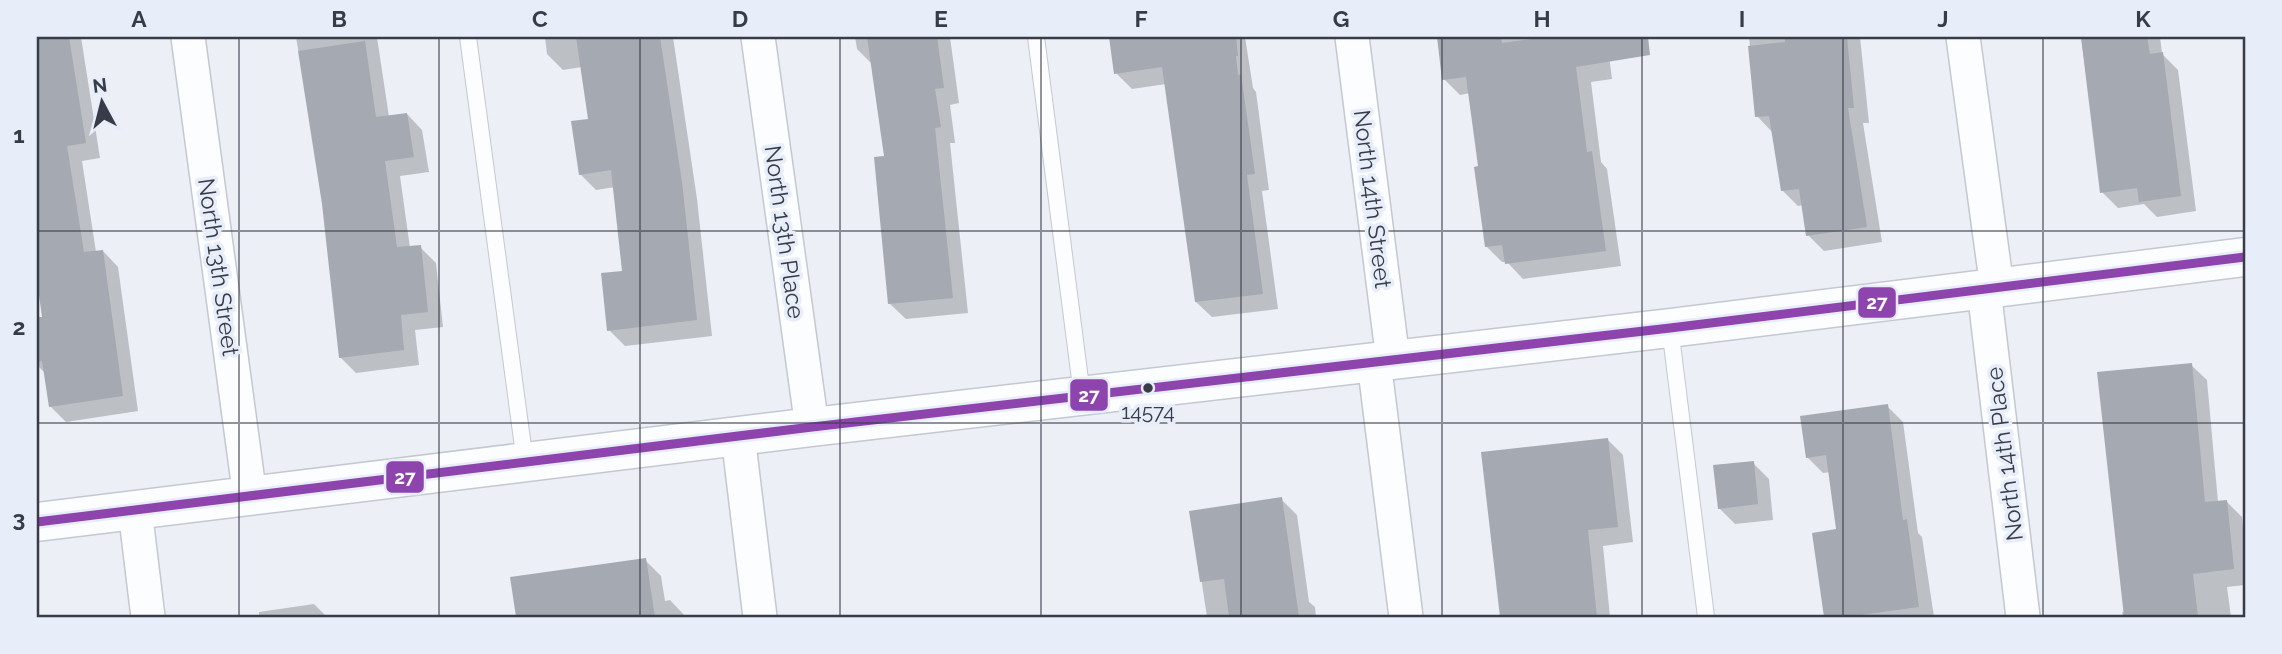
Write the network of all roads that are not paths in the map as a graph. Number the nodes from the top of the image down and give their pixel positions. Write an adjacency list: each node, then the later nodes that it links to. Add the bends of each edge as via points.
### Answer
1 (188, 37): 15 (street, North 13th Street)
2 (468, 37): 14 (lane)
3 (758, 37): 12 (street, North 13th Place)
4 (1036, 37): 11 (lane)
5 (1352, 37): 10 (street, North 14th Street)
6 (1963, 37): 8 (street, North 14th Place)
7 (2245, 257): 8 (main road)
8 (1991, 289): 9 (main road); 22 (street, North 14th Place)
9 (1670, 328): 10 (main road); 21 (lane)
10 (1384, 361): 11 (main road); 20 (street, North 14th Street)
11 (1083, 396): 12 (main road)
12 (812, 427): 13 (main road)
13 (738, 436): 14 (main road); 19 (street)
14 (525, 462): 15 (main road)
15 (250, 497): 16 (main road)
16 (135, 510): 17 (main road); 18 (street)
17 (37, 522)
18 (148, 617)
19 (760, 617)
20 (1406, 617)
21 (1706, 617)
22 (2023, 617)

